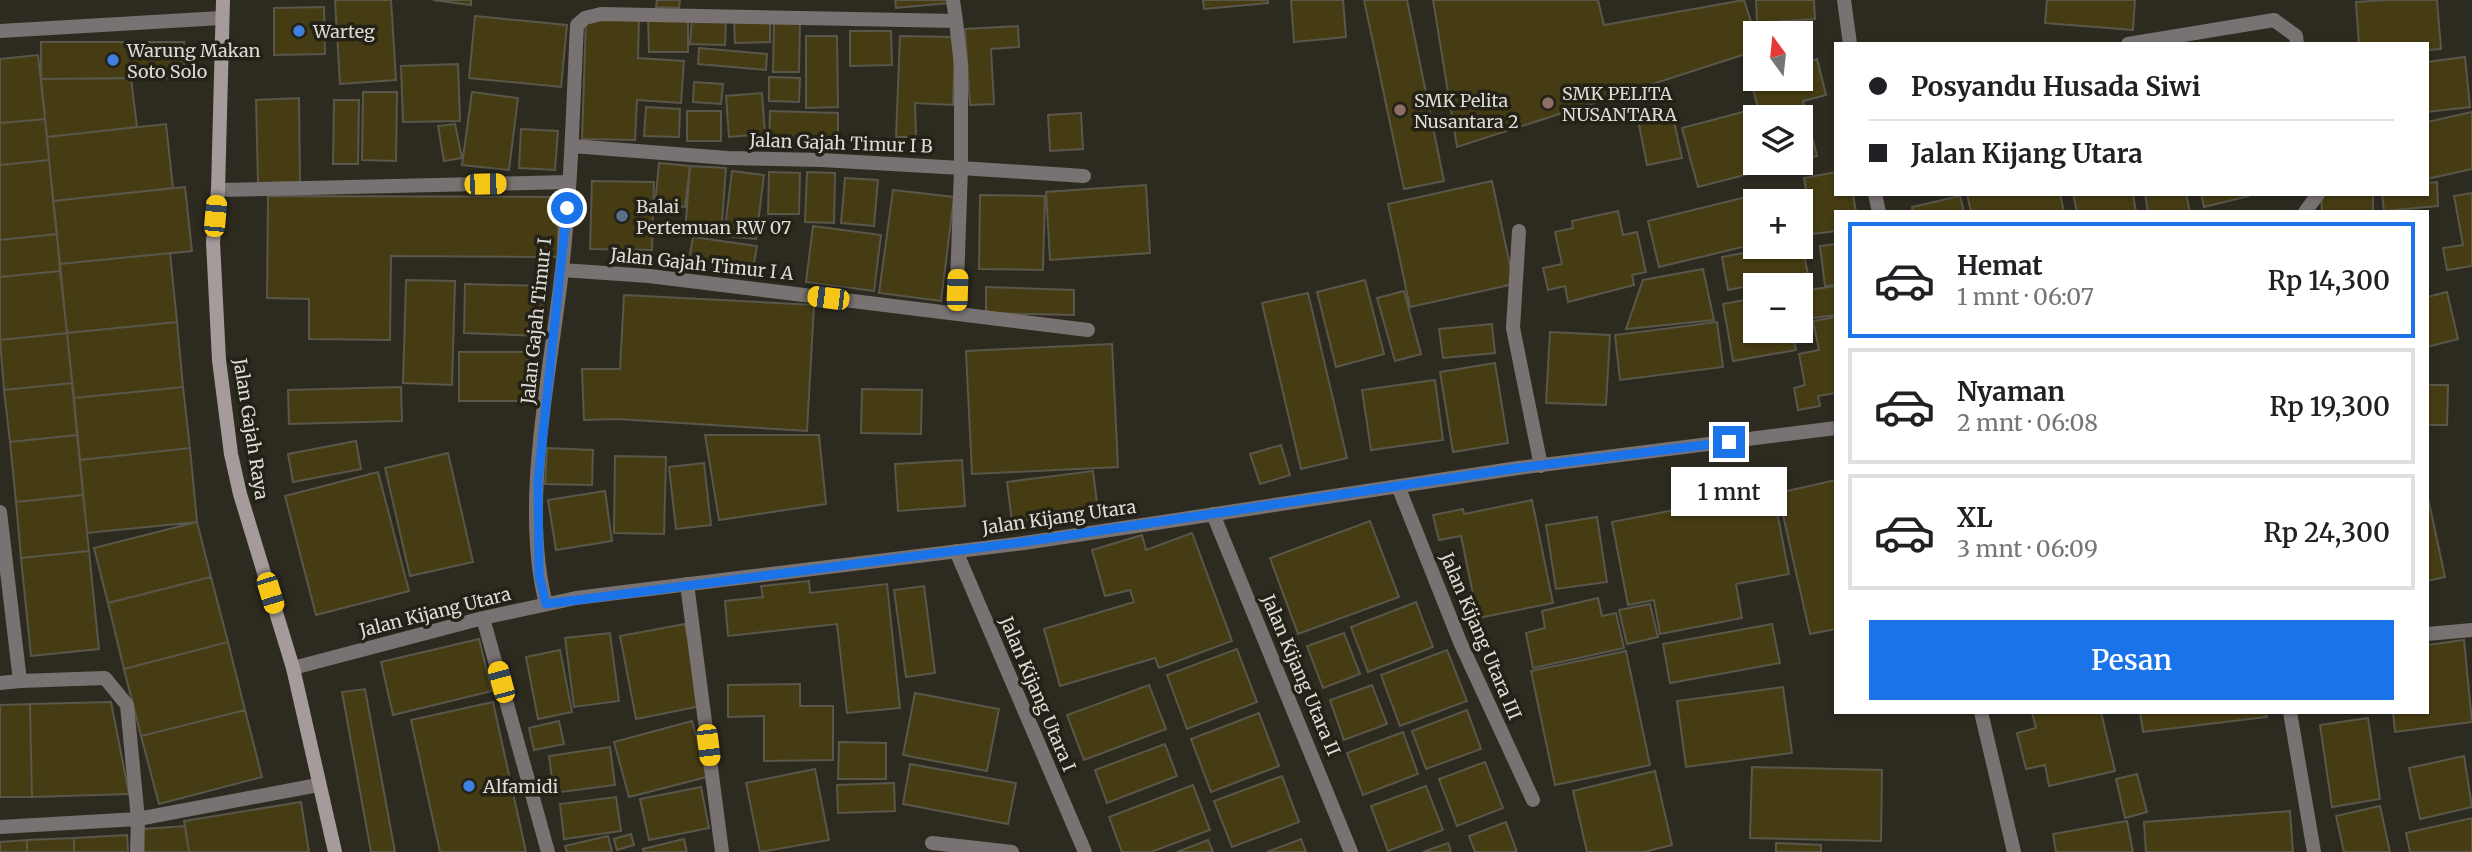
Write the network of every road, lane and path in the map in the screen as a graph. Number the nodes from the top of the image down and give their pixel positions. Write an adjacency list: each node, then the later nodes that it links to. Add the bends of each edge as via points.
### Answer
1 (223, 0): 4 (main road, Jalan Gajah Raya)
2 (953, 0): 5 (street)
3 (1844, 0): 7 (street)
4 (221, 18): 6 (street); 14 (main road, Jalan Gajah Raya)
5 (957, 20): 10 (street, Jalan Gajah Timur I, via 601,14 584,18 577,25); 11 (street)
6 (0, 31)
7 (1850, 42)
8 (2140, 42): 9 (street, via 2274,20 2296,36)
9 (2297, 42)
10 (572, 146): 11 (street, Jalan Gajah Timur I B); 13 (street, Jalan Gajah Timur I)
11 (961, 169): 12 (street, Jalan Gajah Timur I B); 17 (street)
12 (1084, 176)
13 (569, 182): 14 (street); 16 (street, Jalan Gajah Timur I)
14 (218, 190): 30 (main road, Jalan Gajah Raya, via 214,298 231,454)
15 (1520, 231): 20 (street, via 1513,328)
16 (562, 270): 17 (street, Jalan Gajah Timur I A, via 649,276); 26 (street, Jalan Gajah Timur I, via 538,480 539,575)
17 (956, 314): 18 (street, Jalan Gajah Timur I A)
18 (1088, 330)
19 (1834, 428): 20 (street, Jalan Kijang Utara)
20 (1541, 466): 21 (street, Jalan Kijang Utara)
21 (1398, 486): 22 (street, Jalan Kijang Utara); 36 (street, Jalan Kijang Utara III, via 1460,642)
22 (1213, 514): 24 (street, Jalan Kijang Utara); 46 (street, Jalan Kijang Utara II)
23 (0, 518): 31 (street)
24 (956, 551): 25 (street, Jalan Kijang Utara); 45 (street, Jalan Kijang Utara I)
25 (687, 584): 26 (street, Jalan Kijang Utara); 43 (street)
26 (546, 604): 27 (street, Jalan Kijang Utara)
27 (483, 618): 30 (street, Jalan Kijang Utara); 42 (street)
28 (2472, 630): 29 (street)
29 (2429, 634)
30 (293, 668): 35 (main road, Jalan Gajah Raya)
31 (20, 681): 32 (street); 37 (street, via 105,678 117,690 127,705)
32 (0, 682)
33 (1982, 714): 47 (street)
34 (2290, 714): 48 (street)
35 (318, 785): 37 (street); 41 (main road, Jalan Gajah Raya)
36 (1533, 800)
37 (138, 819): 38 (street); 40 (street)
38 (0, 827)
39 (932, 844): 44 (street)
40 (137, 852)
41 (335, 852)
42 (548, 852)
43 (722, 852)
44 (1012, 852)
45 (1084, 852)
46 (1351, 852)
47 (2014, 852)
48 (2314, 852)

